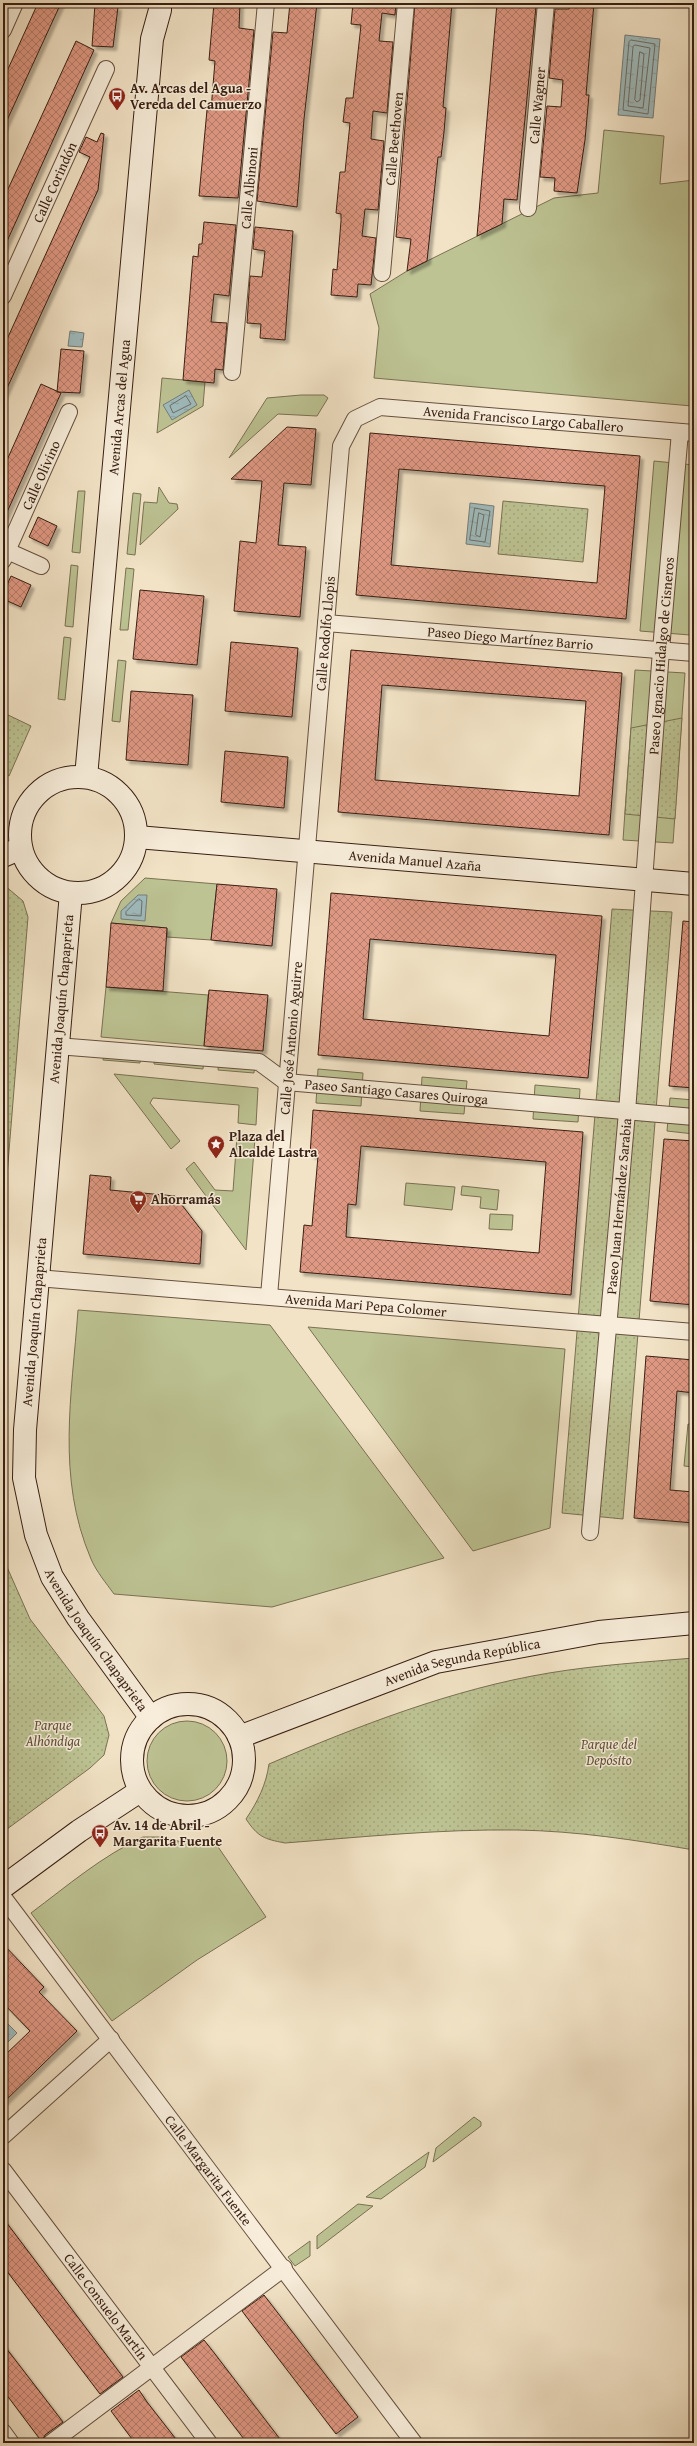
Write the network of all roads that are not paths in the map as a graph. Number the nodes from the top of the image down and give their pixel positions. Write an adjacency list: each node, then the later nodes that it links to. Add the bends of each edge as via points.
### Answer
1 (15, 3): 7 (street)
2 (146, 3): 8 (street, Avenida Arcas del Agua)
3 (160, 3): 8 (street, Avenida Arcas del Agua)
4 (266, 3): 13 (street, Calle Albinoni)
5 (406, 3): 11 (street, Calle Beethoven)
6 (546, 3): 10 (street, Calle Wagner)
7 (3, 30)
8 (152, 39): 22 (street, Avenida Arcas del Agua)
9 (106, 69): 12 (street, Calle Corindón)
10 (528, 208)
11 (382, 273)
12 (3, 296)
13 (232, 372)
14 (69, 412): 17 (street, Calle Olivino)
15 (355, 419): 16 (street, Avenida Francisco Largo Caballero, via 380,407); 19 (street, Calle Rodolfo Llopis, via 341,446)
16 (687, 432): 20 (street, Paseo Ignacio Hidalgo de Cisneros)
17 (4, 553): 18 (street)
18 (41, 566)
19 (326, 623): 20 (street, Paseo Diego Martínez Barrio); 24 (street, Calle Rodolfo Llopis)
20 (661, 650): 21 (street, Paseo Diego Martínez Barrio); 26 (street, Paseo Ignacio Hidalgo de Cisneros)
21 (694, 653)
22 (86, 777): 23 (street, via 102,782 127,804 134,819); 25 (street, via 67,778 49,784 35,796 24,811)
23 (137, 837): 24 (street, Avenida Manuel Azaña); 28 (street, via 133,854 124,870 110,883 92,891)
24 (305, 851): 26 (street, Avenida Manuel Azaña); 30 (street, Calle José Antonio Aguirre)
25 (12, 852): 28 (street, via 40,879 55,888)
26 (644, 880): 27 (street, Avenida Manuel Azaña); 31 (street, Paseo Juan Hernández Sarabia)
27 (694, 884)
28 (71, 893): 29 (street, Avenida Joaquín Chapaprieta)
29 (57, 1046): 30 (street, Paseo Santiago Casares Quiroga, via 259,1062); 33 (street, Avenida Joaquín Chapaprieta)
30 (286, 1082): 31 (street, Paseo Santiago Casares Quiroga); 34 (street, Calle José Antonio Aguirre)
31 (627, 1112): 32 (street, Paseo Santiago Casares Quiroga); 35 (street, Paseo Juan Hernández Sarabia)
32 (694, 1117)
33 (37, 1278): 34 (street, Avenida Mari Pepa Colomer); 39 (street, Avenida Joaquín Chapaprieta, via 25,1430 24,1478 36,1535 52,1577)
34 (269, 1296): 35 (street, Avenida Mari Pepa Colomer)
35 (607, 1325): 36 (street, Avenida Mari Pepa Colomer); 37 (street, Paseo Juan Hernández Sarabia)
36 (694, 1332)
37 (590, 1532)
38 (694, 1623): 40 (street, Avenida Segunda República, via 599,1632 436,1662)
39 (151, 1718): 40 (street, via 165,1709 182,1704 200,1705 216,1712 229,1722); 41 (street, via 140,1730 131,1760)
40 (239, 1737): 41 (street, via 244,1755 235,1791 223,1804 206,1814 188,1817 170,1814 153,1805)
41 (140, 1791): 42 (street)
42 (3, 1887)
43 (3, 1897): 44 (street, Calle Margarita Fuente)
44 (111, 2039): 45 (street); 47 (street, Calle Margarita Fuente)
45 (3, 2136)
46 (3, 2170): 48 (street, Calle Consuelo Martín)
47 (284, 2268): 48 (street); 53 (street, Calle Margarita Fuente)
48 (152, 2367): 51 (street); 52 (street, Calle Consuelo Martín)
49 (3, 2432): 50 (street)
50 (11, 2443)
51 (51, 2443)
52 (209, 2443)
53 (414, 2443)

